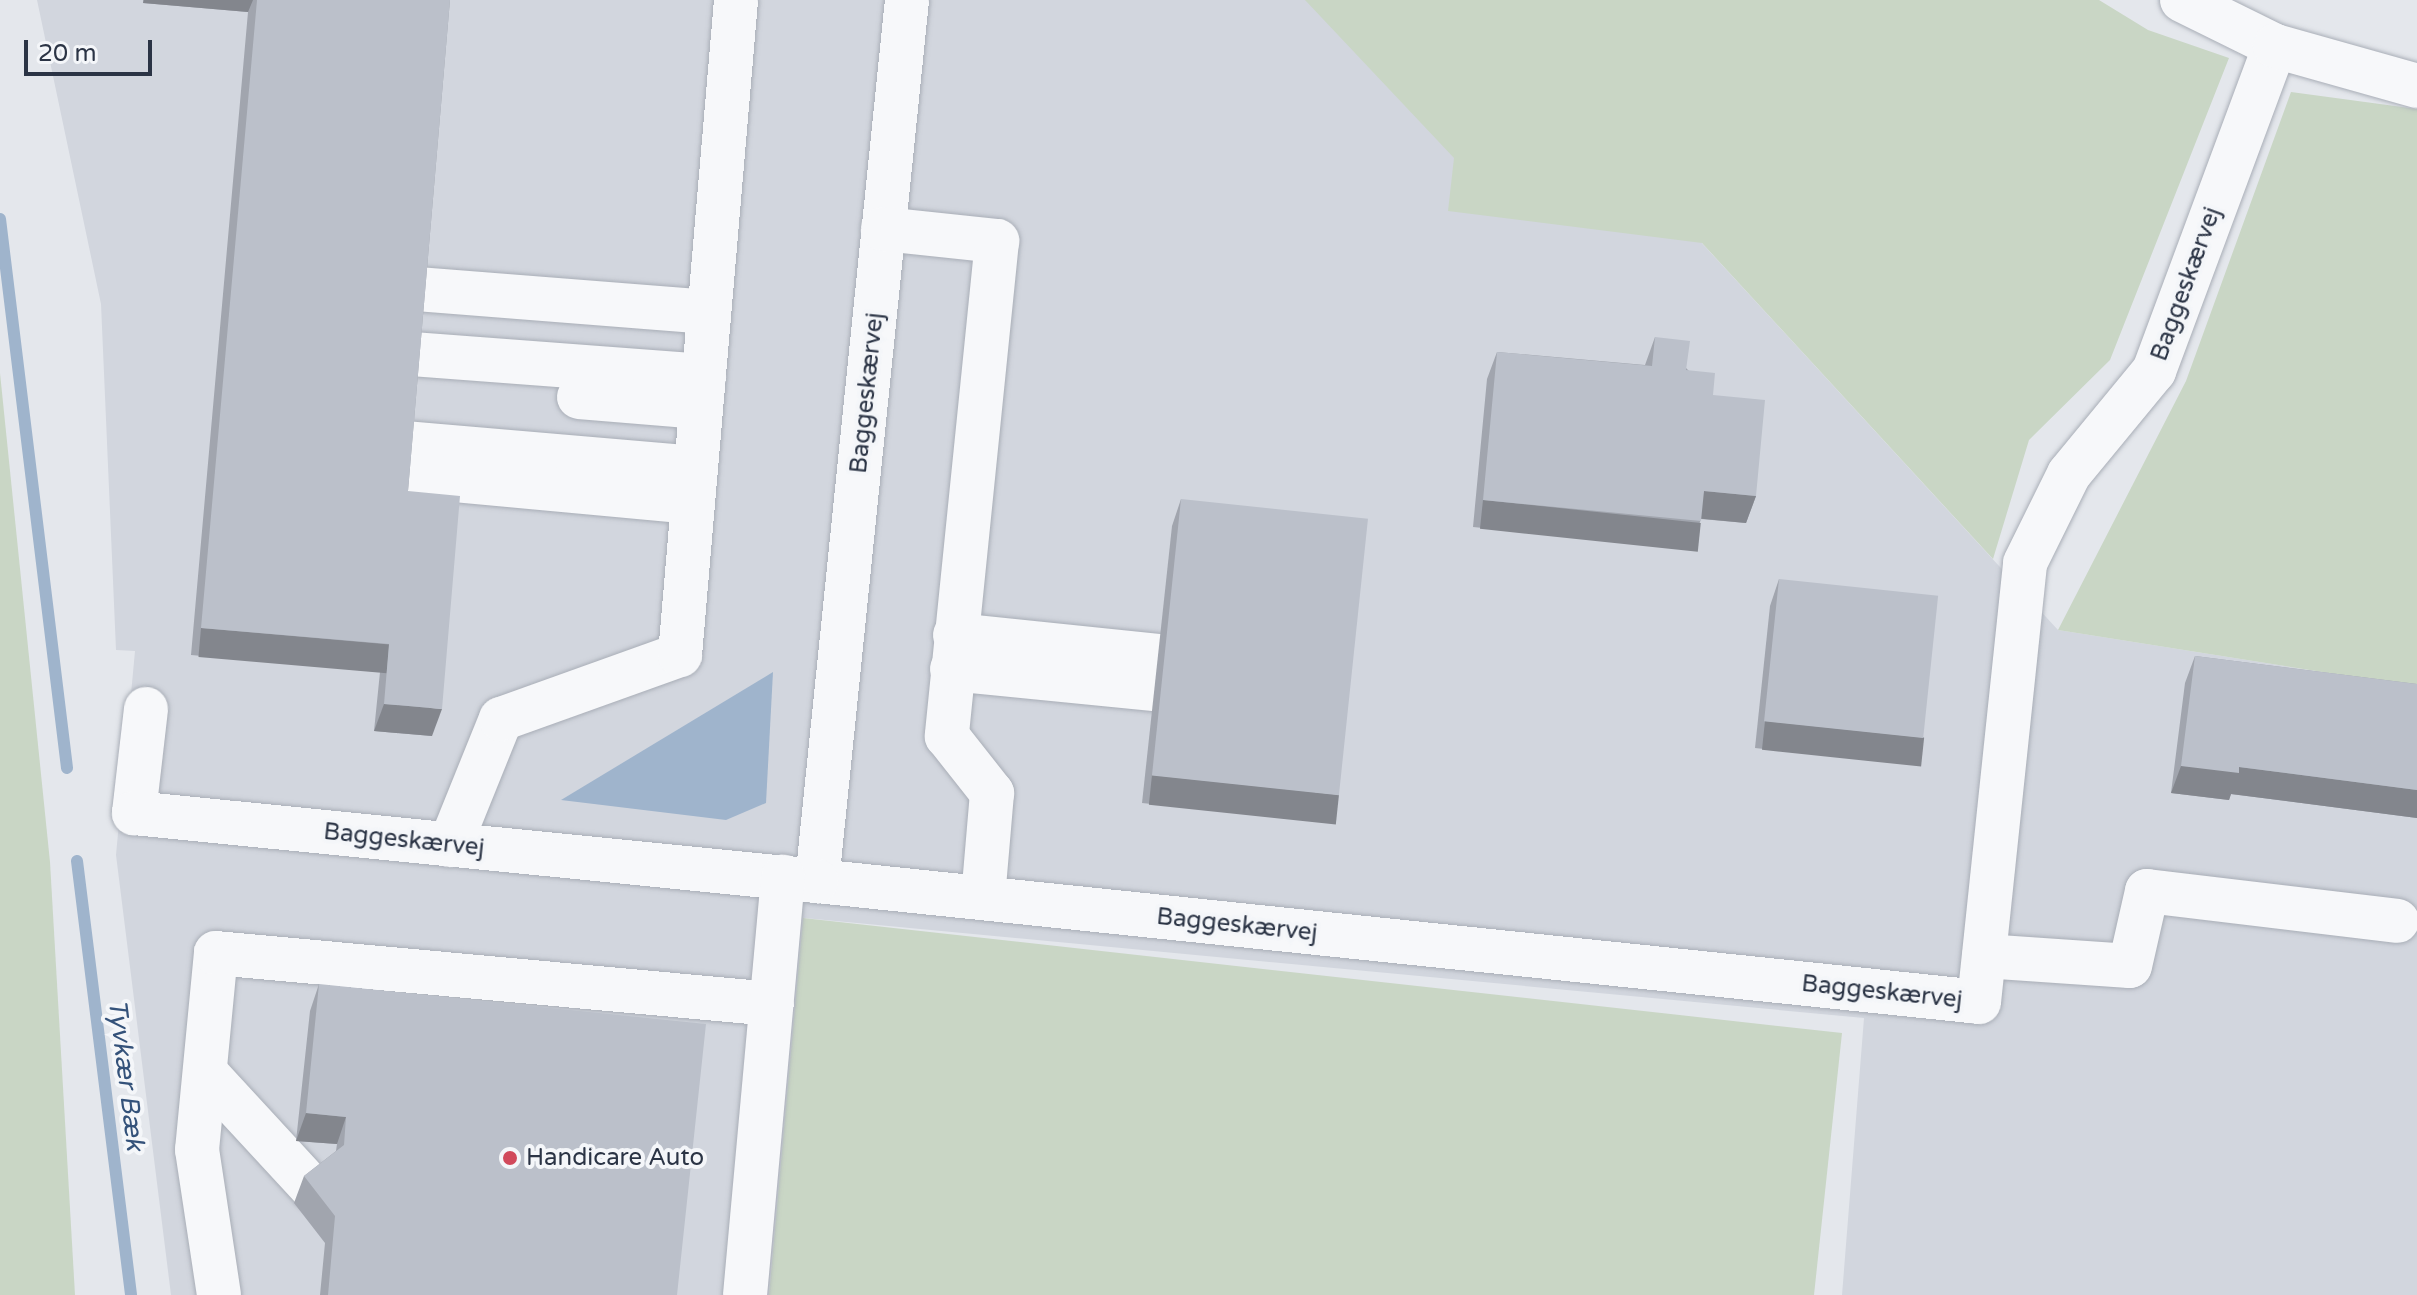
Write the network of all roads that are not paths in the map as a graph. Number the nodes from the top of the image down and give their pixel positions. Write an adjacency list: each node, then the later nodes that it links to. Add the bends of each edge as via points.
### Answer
1 (736, 0): 8 (street)
2 (907, 0): 6 (street, Baggeskærvej)
3 (2182, 0): 4 (street)
4 (2275, 46): 5 (street); 20 (street, Baggeskærvej, via 2154,371 2069,474 2025,563)
5 (2417, 86)
6 (883, 229): 13 (street, via 997,241); 17 (street, Baggeskærvej)
7 (419, 275): 8 (street)
8 (710, 297): 10 (street)
9 (411, 368): 10 (street)
10 (703, 391): 12 (street)
11 (403, 459): 12 (street)
12 (695, 485): 16 (street, via 680,655 501,719)
13 (953, 652): 14 (street); 18 (street, via 947,736 992,793)
14 (1156, 672)
15 (146, 709): 16 (street, Baggeskærvej, via 134,813)
16 (450, 845): 17 (street, Baggeskærvej)
17 (800, 879): 18 (street, Baggeskærvej); 21 (street)
18 (983, 898): 20 (street, Baggeskærvej, via 1979,1002)
19 (2397, 921): 20 (street, via 2147,891 2130,966)
20 (1984, 956)
21 (772, 1004): 22 (street, via 216,953); 25 (street)
22 (205, 1072): 23 (street); 24 (street, via 197,1150)
23 (313, 1189)
24 (219, 1295)
25 (745, 1295)

